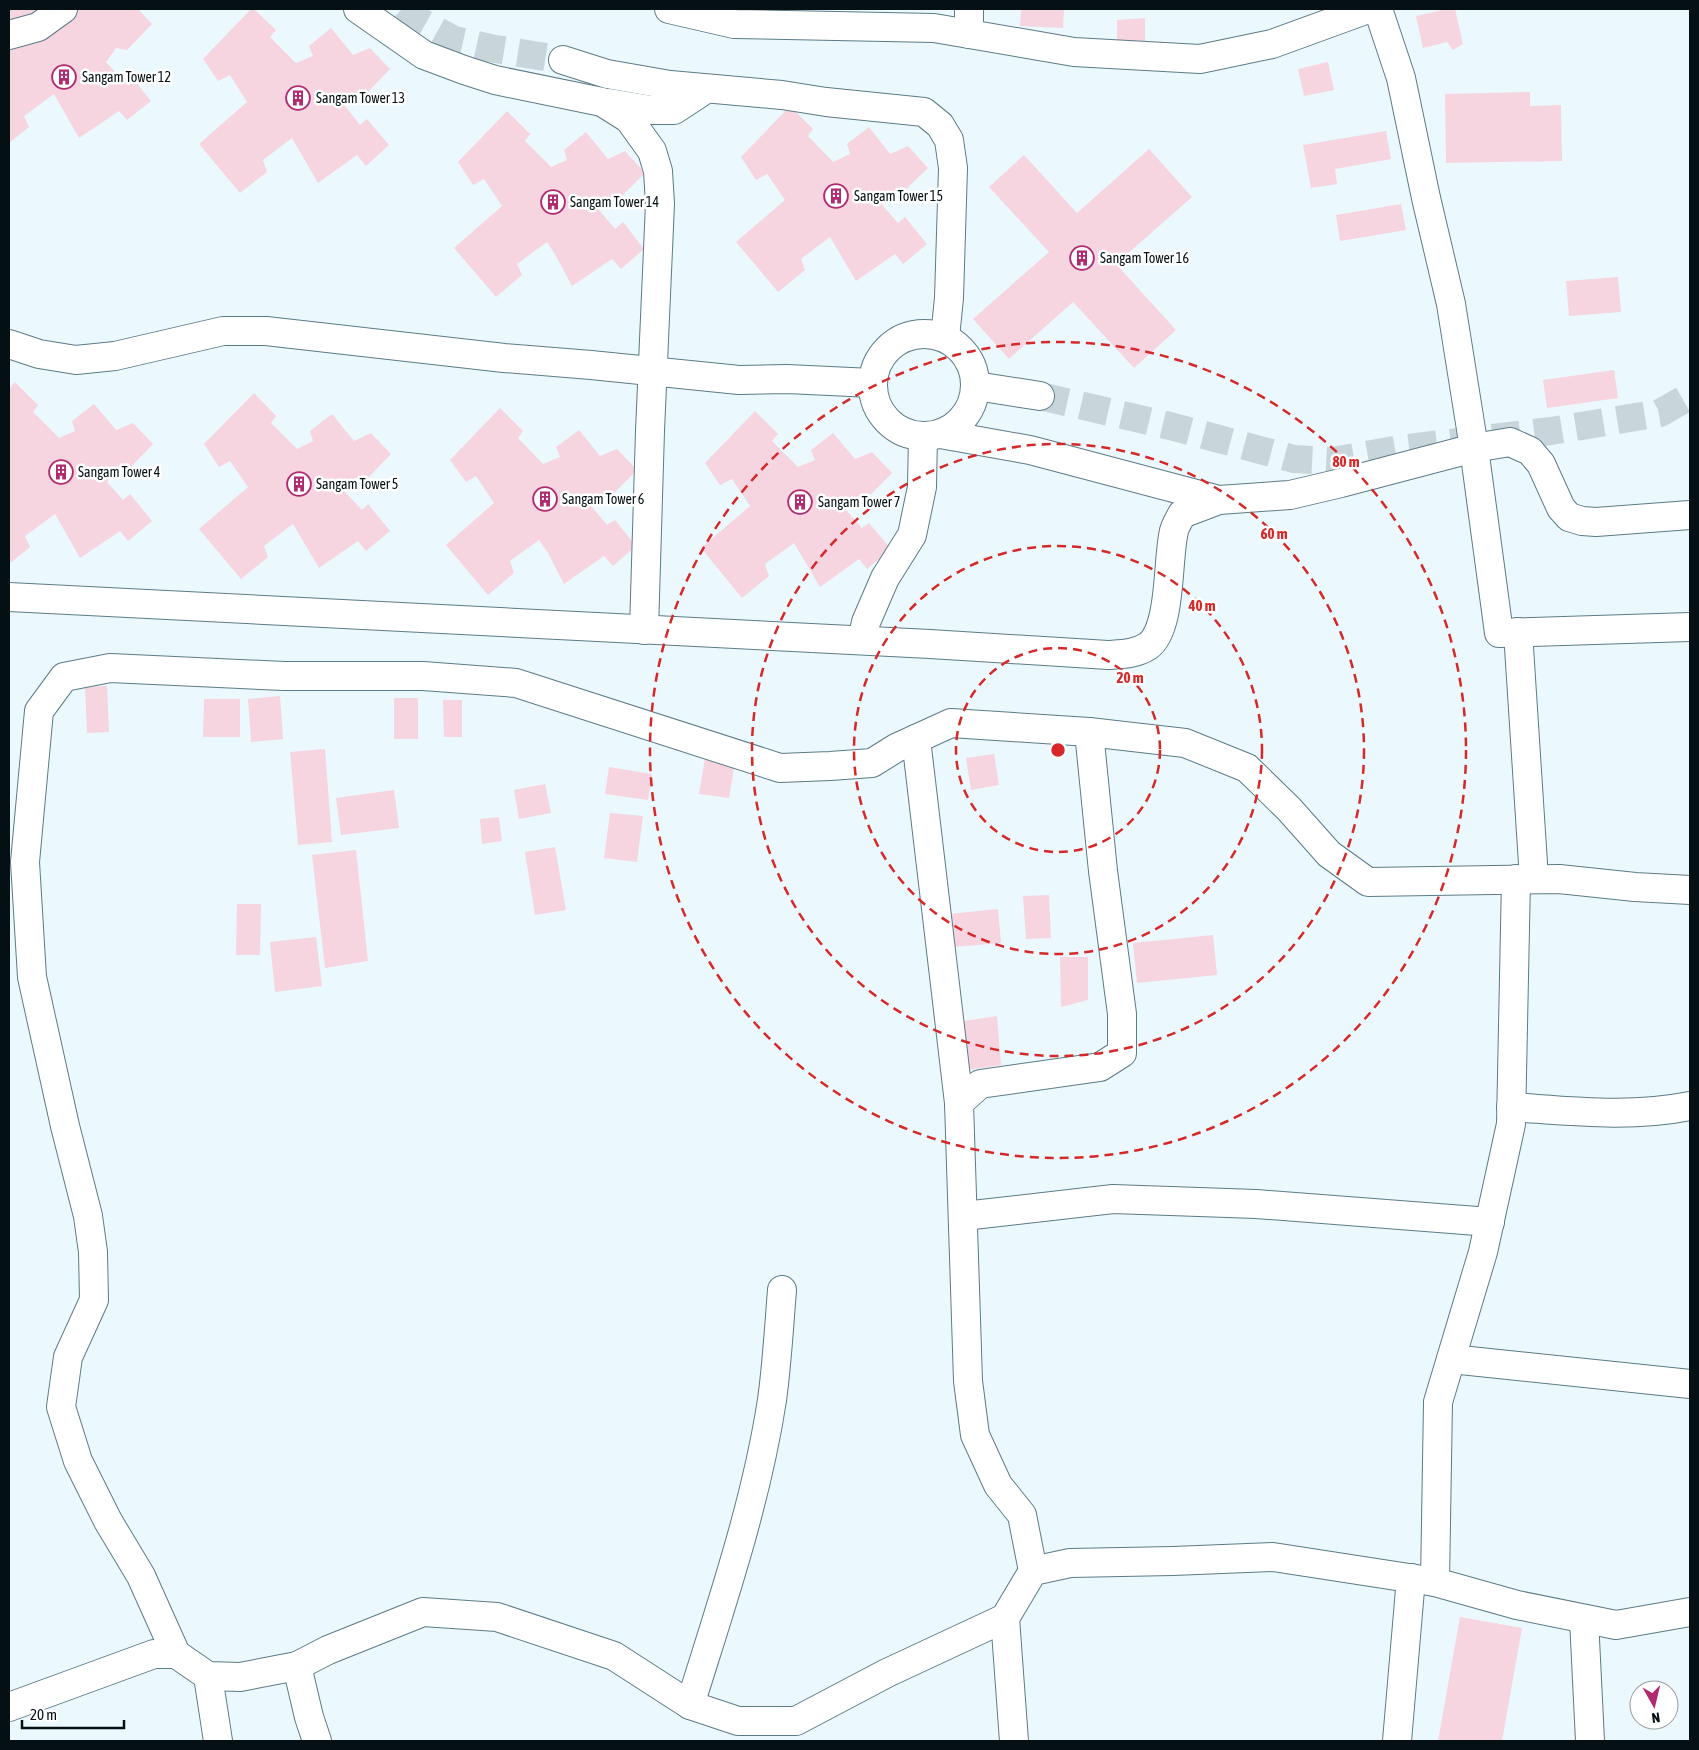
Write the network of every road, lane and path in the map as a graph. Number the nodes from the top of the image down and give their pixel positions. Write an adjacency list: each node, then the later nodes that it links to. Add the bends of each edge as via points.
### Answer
1 (63, 9): 7 (street, via 38,27)
2 (358, 9): 10 (street, via 424,55 495,80)
3 (669, 9): 6 (street, via 734,24 934,28)
4 (1368, 9): 6 (street, via 1272,44 1200,59 1074,52)
5 (1378, 9): 18 (street, via 1401,78 1451,304)
6 (969, 21)
7 (9, 35)
8 (563, 60): 9 (street, via 607,74)
9 (706, 89): 10 (street, via 674,110 651,110); 11 (street, via 924,112 940,125 949,140 953,168)
10 (602, 102): 13 (street, via 629,119 652,151 658,171 660,204)
11 (945, 337): 14 (street, via 926,333 906,336 888,347 877,363); 15 (street, via 962,349 973,366)
12 (9, 344): 13 (street, via 39,354 76,360 115,356 223,331 266,331)
13 (652, 371): 14 (street, via 739,380); 23 (street)
14 (872, 384): 17 (street, via 875,403 886,420 903,432)
15 (976, 386): 16 (street); 17 (street, via 972,406 960,422)
16 (1040, 396)
17 (932, 435): 19 (street, via 1030,450); 25 (street, via 912,535 885,578 866,622)
18 (1474, 448): 19 (street, via 1290,495); 20 (street, via 1510,442 1530,451 1541,464 1568,517 1596,522); 24 (street, via 1499,633)
19 (1219, 500): 25 (street, via 1182,514 1174,530 1159,633 1150,645 1135,652 1108,655)
20 (1690, 516)
21 (9, 597): 23 (street)
22 (1690, 627): 24 (street)
23 (644, 630): 25 (street)
24 (1518, 632): 28 (street)
25 (862, 640)
26 (1089, 732): 27 (street, via 951,723); 28 (street, via 1185,743 1247,768 1329,854 1368,882); 30 (street, via 1122,1014 1122,1053 1100,1067 980,1084)
27 (916, 739): 30 (street); 43 (street, via 872,762 780,768 516,683 423,676 284,676 110,668 64,677 39,711 25,862 32,977 88,1216 92,1252 94,1300 68,1356 61,1407 78,1461 108,1521 141,1576)
28 (1525, 879): 29 (street); 32 (street)
29 (1690, 890)
30 (959, 1103): 33 (street)
31 (1690, 1106): 32 (street, via 1617,1114)
32 (1511, 1107): 34 (street, via 1511,1124)
33 (964, 1216): 34 (street, via 1113,1199 1256,1204); 38 (street, via 968,1381 975,1436 998,1485 1022,1515)
34 (1490, 1222): 36 (street)
35 (782, 1290): 46 (street, via 772,1399 762,1451 737,1553)
36 (1451, 1360): 37 (street); 39 (street, via 1438,1402)
37 (1690, 1384)
38 (1033, 1572): 39 (street, via 1070,1563 1273,1556); 41 (street)
39 (1423, 1580): 42 (street); 52 (street)
40 (1690, 1612): 42 (street, via 1616,1625)
41 (1005, 1618): 48 (street, via 887,1673 796,1721); 51 (street)
42 (1584, 1619): 53 (street)
43 (176, 1654): 45 (street); 47 (street, via 154,1654)
44 (297, 1666): 45 (street, via 240,1677); 46 (street, via 423,1612 497,1617 614,1656); 50 (street)
45 (208, 1676): 49 (street)
46 (690, 1705): 48 (street)
47 (9, 1707)
48 (738, 1731)
49 (218, 1741)
50 (317, 1741)
51 (1014, 1741)
52 (1397, 1741)
53 (1590, 1741)

